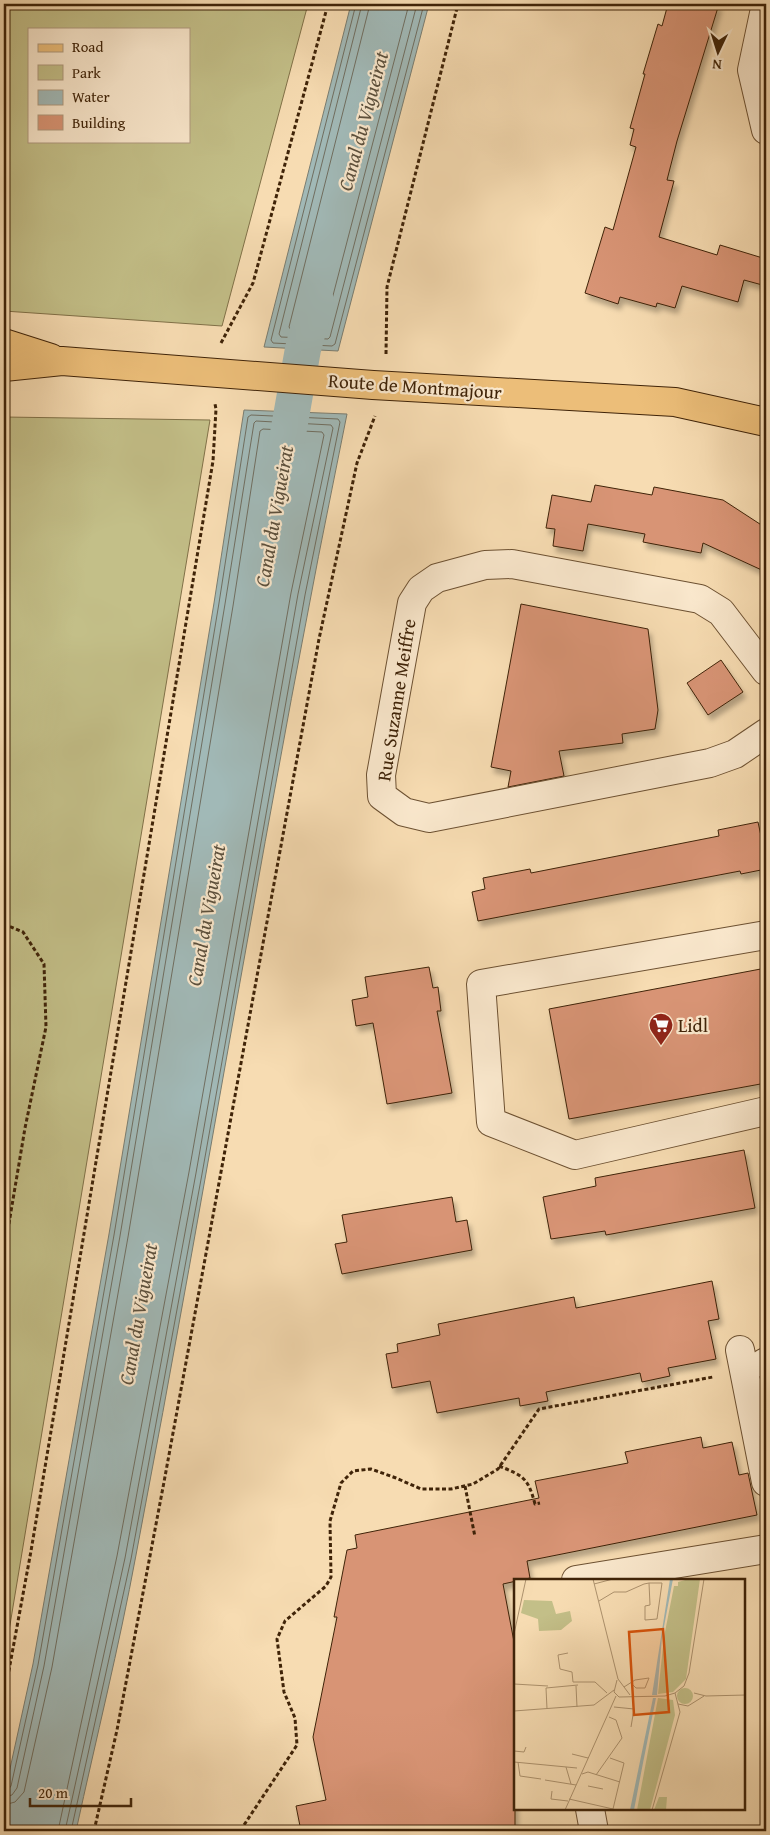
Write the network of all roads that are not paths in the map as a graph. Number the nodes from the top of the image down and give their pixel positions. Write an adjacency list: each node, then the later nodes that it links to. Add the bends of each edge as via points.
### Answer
1 (766, 4): 2 (street, via 752,70)
2 (766, 130)
3 (4, 343): 4 (main road, Route de Montmajour)
4 (62, 361): 5 (main road, Route de Montmajour); 6 (main road, Route de Montmajour, via 379,385 675,402)
5 (4, 367)
6 (766, 422)
7 (766, 671): 8 (street, Rue Suzanne Meiffre, via 721,612 700,598 512,564 485,565 437,578 421,589 412,603 381,775 382,796 404,812 429,818 710,763 735,754)
8 (766, 732)
9 (766, 935): 10 (street, via 481,984 491,1122 575,1155)
10 (766, 1112)
11 (740, 1350): 12 (street)
12 (766, 1482)
13 (766, 1549): 14 (street)
14 (582, 1579)
15 (590, 1810): 16 (street)
16 (594, 1831)

